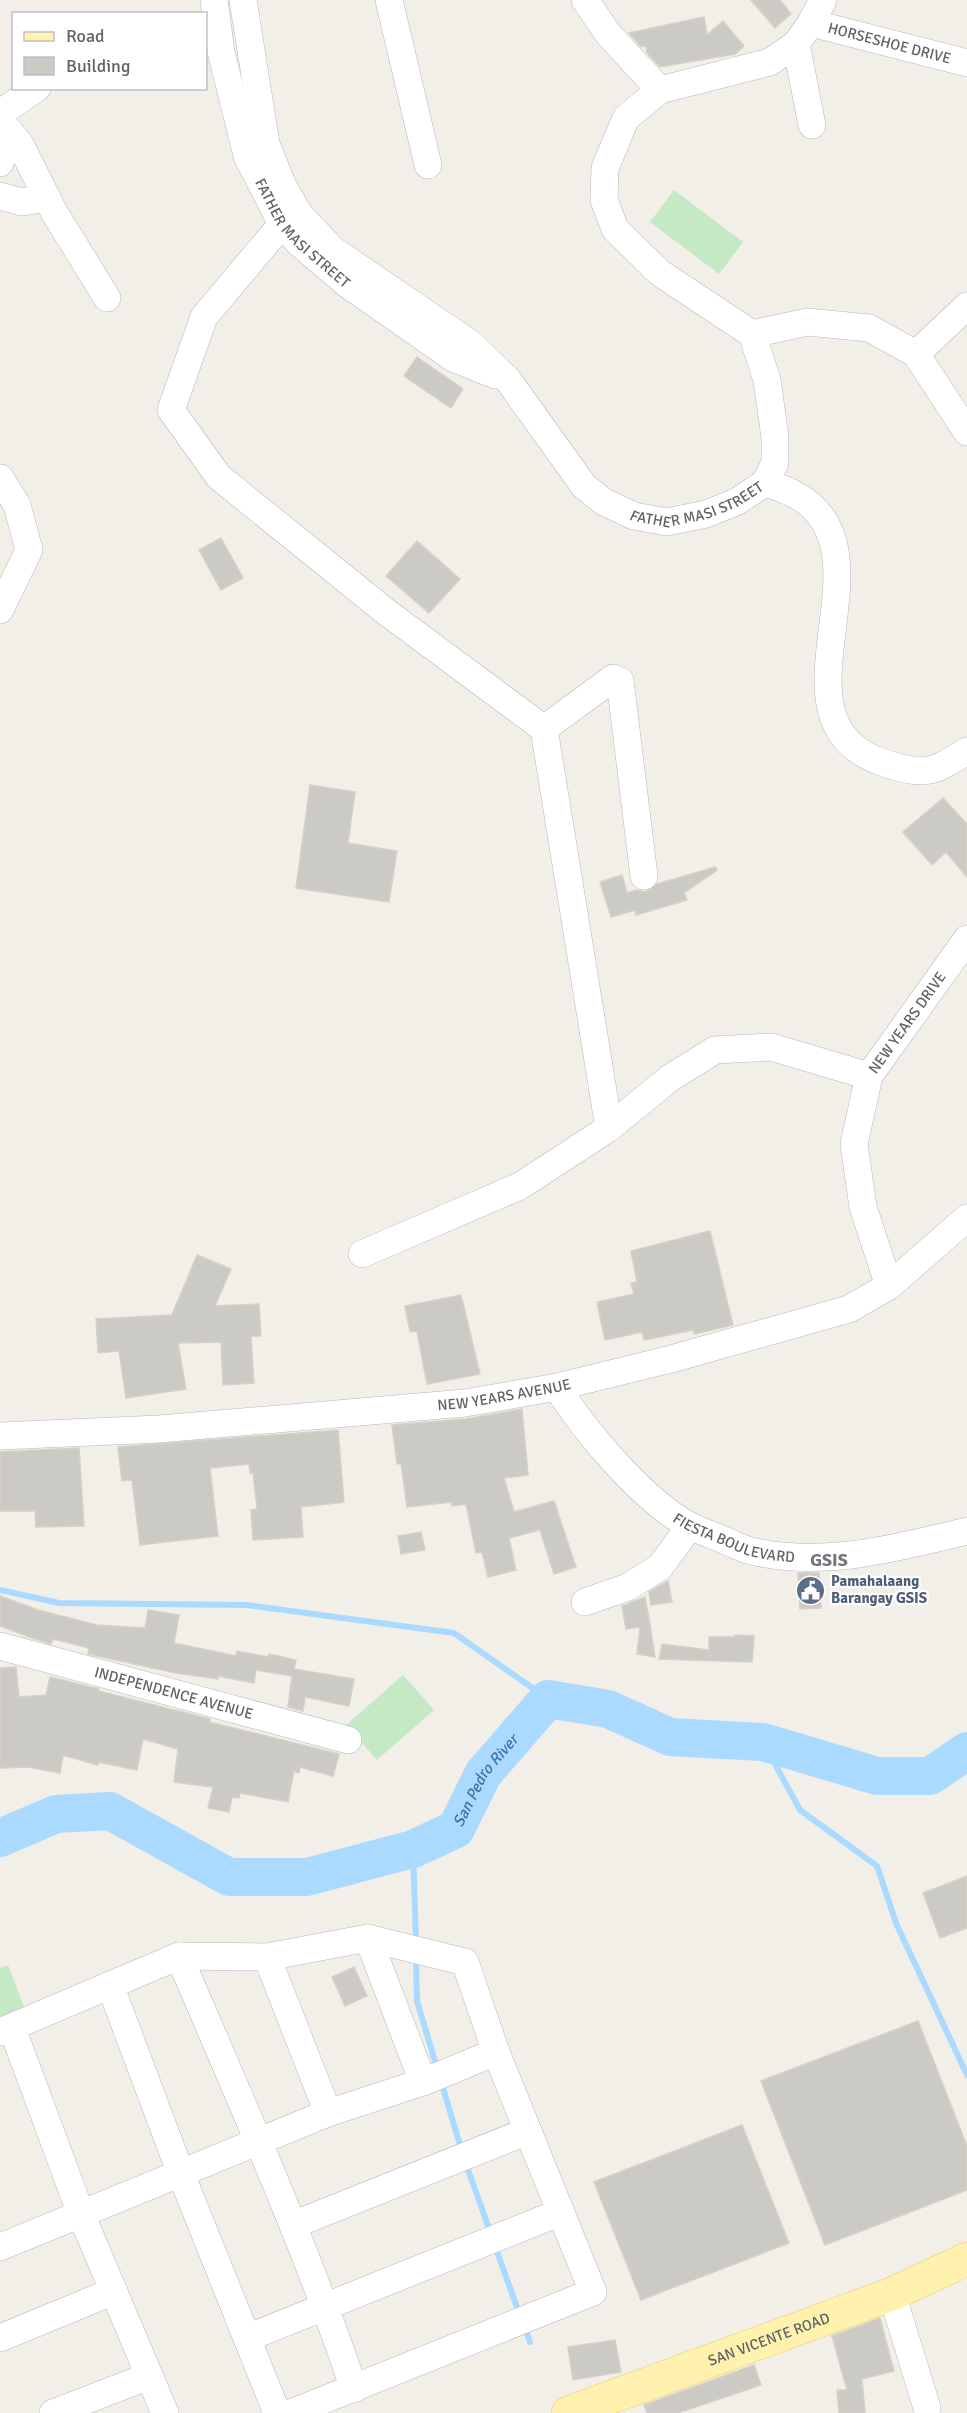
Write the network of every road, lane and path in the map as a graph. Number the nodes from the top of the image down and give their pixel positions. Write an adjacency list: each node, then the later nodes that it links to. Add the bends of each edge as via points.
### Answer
1 (214, 0): 7 (street, FATHER MASI STREET)
2 (243, 0): 6 (street, FATHER MASI STREET)
3 (389, 0): 16 (street)
4 (585, 0): 10 (street, via 609,35)
5 (810, 22): 8 (street, HORSESHOE DRIVE); 10 (street, via 770,62); 13 (street)
6 (251, 48): 7 (street); 19 (street, FATHER MASI STREET, via 266,144)
7 (213, 52): 19 (street, FATHER MASI STREET, via 247,156)
8 (967, 63)
9 (34, 90): 11 (street)
10 (660, 90): 22 (street, via 626,118 605,168 604,200 615,230 660,273)
11 (0, 113)
12 (0, 120): 14 (street)
13 (812, 125)
14 (18, 142): 15 (street, via 5,150); 18 (street)
15 (0, 163)
16 (428, 165)
17 (0, 196): 18 (street, via 22,201)
18 (47, 198): 20 (street)
19 (291, 219): 26 (street, FATHER MASI STREET, via 471,344 508,380 584,486 603,502 634,516 667,522 706,514 736,502); 28 (street, via 204,317 171,410 219,477 385,611)
20 (107, 298)
21 (967, 306): 23 (street)
22 (752, 334): 23 (street, via 807,322 869,328); 26 (street, FATHER MASI STREET, via 767,380 775,436 776,463)
23 (916, 354): 24 (street)
24 (967, 432)
25 (0, 478): 27 (street, via 17,505 29,550)
26 (765, 483): 29 (street, via 789,489 805,500 835,542 839,567 826,668 829,702 840,731 857,750 920,773)
27 (0, 610)
28 (544, 729): 30 (street, via 613,678 620,681); 33 (street)
29 (967, 751)
30 (644, 876)
31 (967, 939): 32 (street, NEW YEARS DRIVE)
32 (869, 1076): 33 (street, via 771,1047 715,1050 670,1078); 36 (street, NEW YEARS DRIVE, via 854,1144 863,1207)
33 (609, 1128): 35 (street, via 520,1186)
34 (967, 1218): 36 (street, NEW YEARS AVENUE)
35 (362, 1254)
36 (889, 1286): 37 (street, NEW YEARS AVENUE, via 849,1309 800,1324)
37 (557, 1387): 38 (street, NEW YEARS AVENUE, via 465,1403 159,1429); 39 (street, FIESTA BOULEVARD, via 574,1415 615,1462 649,1495)
38 (0, 1436)
39 (690, 1526): 40 (street, FIESTA BOULEVARD, via 750,1551 807,1558 892,1550); 41 (street, via 660,1567 628,1587)
40 (967, 1531)
41 (585, 1602)
42 (0, 1646): 43 (street, INDEPENDENCE AVENUE)
43 (348, 1740)
44 (368, 1938): 46 (street); 49 (street, via 465,1962); 50 (street)
45 (179, 1956): 46 (street); 47 (street); 53 (street)
46 (267, 1957): 51 (street)
47 (103, 1988): 48 (street); 54 (street)
48 (6, 2030): 56 (street)
49 (496, 2052): 50 (street); 52 (street)
50 (423, 2082): 51 (street)
51 (328, 2113): 53 (street)
52 (528, 2131): 55 (street); 57 (street)
53 (259, 2143): 54 (street); 57 (street)
54 (172, 2177): 56 (street); 64 (street); 70 (street)
55 (561, 2212): 62 (street); 66 (street, via 593,2292)
56 (81, 2214): 58 (street); 60 (street)
57 (293, 2225): 62 (street)
58 (1, 2244)
59 (967, 2259): 61 (main road, SAN VICENTE ROAD)
60 (114, 2291): 63 (street); 65 (street)
61 (892, 2294): 67 (street); 73 (main road, SAN VICENTE ROAD)
62 (326, 2306): 64 (street); 66 (street)
63 (0, 2338)
64 (248, 2338): 71 (street)
65 (149, 2376): 68 (street); 69 (street)
66 (354, 2389): 72 (street)
67 (927, 2408)
68 (54, 2413)
69 (165, 2413)
70 (258, 2413)
71 (277, 2413)
72 (291, 2413)
73 (568, 2413)

